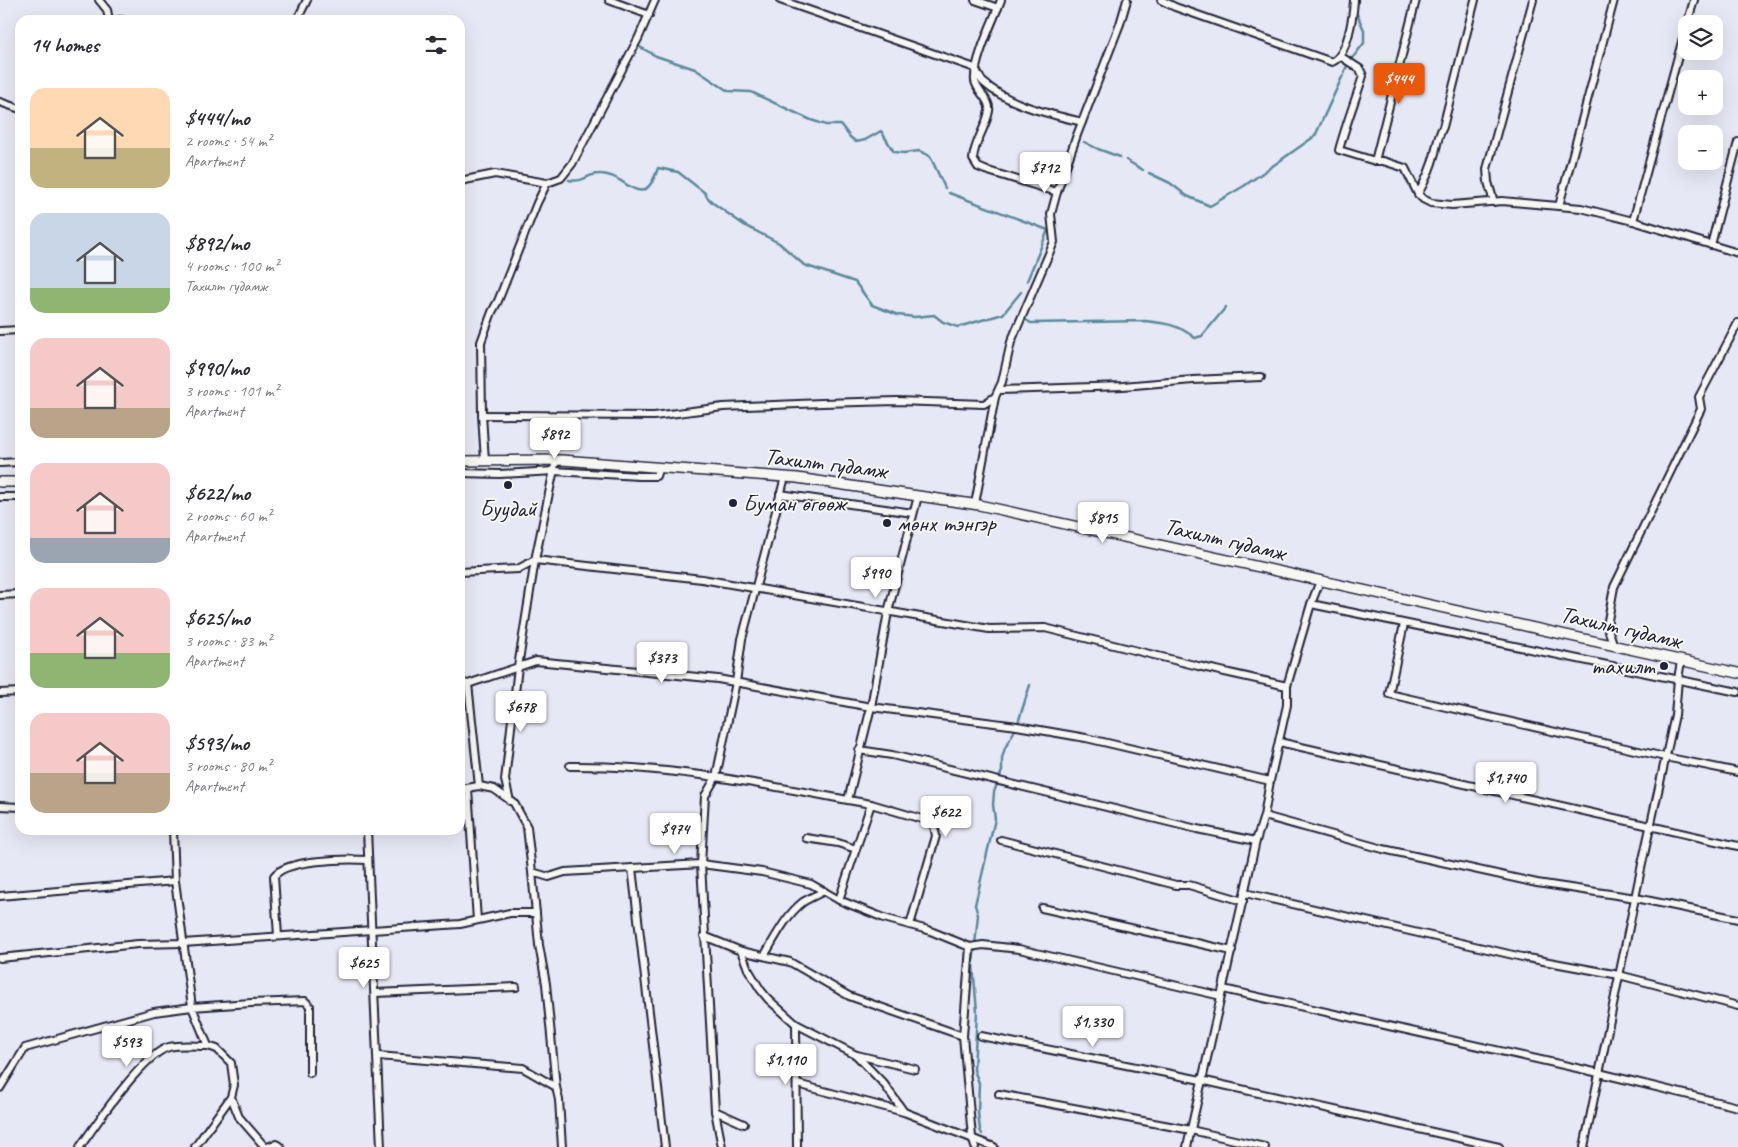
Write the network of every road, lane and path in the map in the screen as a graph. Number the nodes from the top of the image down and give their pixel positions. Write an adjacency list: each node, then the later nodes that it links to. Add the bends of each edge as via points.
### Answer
1 (100, 0): 17 (street)
2 (308, 0): 18 (street)
3 (609, 0): 19 (street)
4 (655, 0): 19 (street)
5 (780, 0): 23 (street)
6 (975, 0): 16 (street)
7 (1001, 0): 16 (street)
8 (1127, 0): 26 (street)
9 (1161, 0): 21 (street, via 1327,62)
10 (1354, 0): 21 (street, via 1353,19)
11 (1416, 0): 28 (street)
12 (1475, 0): 32 (street, via 1443,127)
13 (1533, 0): 33 (street, via 1487,169)
14 (1614, 0): 34 (street)
15 (1694, 0): 20 (street)
16 (998, 8): 23 (street)
17 (108, 15)
18 (300, 15)
19 (649, 15): 30 (street, via 572,164 561,178)
20 (1690, 15)
21 (1340, 56): 28 (street, via 1360,69 1363,76 1339,150)
22 (1678, 58): 35 (street)
23 (975, 68): 26 (street, via 982,81 1000,94 1043,112); 31 (street, via 977,86 988,102 989,112 973,154 975,163 985,170)
24 (0, 102): 25 (street)
25 (15, 107)
26 (1082, 122): 31 (street)
27 (1738, 142): 36 (street)
28 (1375, 162): 32 (street, via 1405,168)
29 (465, 180): 30 (street, via 495,174)
30 (547, 183): 44 (street, via 484,330 481,342)
31 (1057, 192): 42 (street, via 1051,214 1054,242 1011,342)
32 (1418, 194): 33 (street, via 1432,203)
33 (1494, 202): 34 (street)
34 (1559, 206): 35 (street)
35 (1633, 221): 36 (street)
36 (1711, 245): 37 (street)
37 (1738, 253)
38 (1738, 324): 71 (street, via 1699,397 1701,409 1614,587 1607,626)
39 (15, 330): 40 (street)
40 (0, 331)
41 (1261, 377): 42 (street)
42 (999, 390): 43 (street)
43 (995, 397): 44 (street, via 984,404 897,401 796,403 723,407 654,416); 60 (street)
44 (482, 416): 47 (street)
45 (556, 460): 47 (main road, Тахилт гудамж); 50 (main road, Тахилт гудамж); 51 (street)
46 (465, 461): 47 (main road, Тахилт гудамж)
47 (485, 461)
48 (15, 462): 49 (street)
49 (0, 463)
50 (660, 467): 51 (street, via 656,476); 53 (main road, Тахилт гудамж)
51 (554, 471): 52 (street); 62 (street)
52 (465, 473)
53 (785, 477): 56 (street); 58 (main road, Тахилт гудамж)
54 (0, 482): 55 (main road)
55 (15, 482)
56 (780, 494): 61 (street); 65 (street)
57 (15, 496): 59 (street)
58 (918, 496): 60 (main road, Тахилт гудамж); 61 (street)
59 (0, 497)
60 (975, 504): 64 (main road, Тахилт гудамж)
61 (913, 513): 69 (street)
62 (535, 560): 63 (street, via 518,569); 65 (street); 73 (street)
63 (465, 572)
64 (1320, 581): 68 (street); 71 (main road, Тахилт гудамж)
65 (756, 588): 69 (street); 76 (street, via 742,639)
66 (15, 594): 67 (street)
67 (0, 595)
68 (1312, 604): 70 (street); 79 (street)
69 (888, 612): 79 (street, via 989,629 1045,628); 83 (street)
70 (1404, 624): 75 (street); 86 (street, via 1389,694)
71 (1614, 646): 72 (main road, Тахилт гудамж)
72 (1681, 661): 74 (main road, Тахилт гудамж); 75 (street)
73 (518, 667): 76 (street, via 536,661); 78 (street); 94 (street, via 505,780)
74 (1738, 673)
75 (1678, 679): 81 (street); 86 (street, via 1675,715)
76 (736, 682): 83 (street); 89 (street)
77 (465, 683): 78 (street)
78 (468, 684): 91 (street)
79 (1287, 686): 84 (street, via 1287,705)
80 (15, 692): 82 (street)
81 (1738, 692)
82 (0, 693)
83 (871, 706): 85 (street); 90 (street, via 1086,738)
84 (1279, 742): 90 (street); 99 (street)
85 (859, 750): 93 (street); 104 (street)
86 (1665, 757): 88 (street); 99 (street)
87 (570, 766): 89 (street, via 604,765)
88 (1738, 772)
89 (716, 777): 93 (street); 108 (street, via 705,796)
90 (1270, 781): 98 (street)
91 (479, 786): 92 (street); 94 (street, via 494,789)
92 (468, 789): 121 (street)
93 (848, 800): 95 (street)
94 (510, 801): 110 (street, via 527,827)
95 (871, 804): 106 (street); 122 (street, via 929,821 934,826 936,836)
96 (0, 806): 97 (street)
97 (15, 806)
98 (1264, 816): 104 (street); 115 (street, via 1383,849 1537,883)
99 (1650, 826): 105 (street); 115 (street)
100 (173, 835): 111 (street)
101 (367, 835): 107 (street)
102 (806, 838): 106 (street)
103 (1001, 840): 117 (street)
104 (1256, 841): 113 (street)
105 (1738, 846)
106 (856, 849): 116 (street)
107 (368, 860): 123 (street); 124 (street, via 310,862 279,870 274,876)
108 (701, 864): 109 (street); 112 (street, via 762,872 811,884); 125 (street)
109 (632, 868): 110 (street, via 565,872 549,877); 165 (street)
110 (532, 872): 119 (street)
111 (175, 881): 114 (street); 126 (street)
112 (824, 891): 116 (street); 130 (street, via 795,910)
113 (1245, 893): 117 (street); 132 (street, via 1522,957)
114 (0, 896)
115 (1636, 898): 120 (street); 132 (street)
116 (839, 900): 122 (street)
117 (1243, 901): 129 (street)
118 (1042, 908): 129 (street)
119 (536, 913): 121 (street, via 510,913); 149 (street)
120 (1738, 919)
121 (477, 920): 123 (street, via 460,924)
122 (910, 925): 127 (street)
123 (372, 929): 124 (street); 134 (street)
124 (278, 936): 126 (street)
125 (704, 936): 128 (street); 154 (street)
126 (183, 943): 131 (street, via 138,944); 136 (street)
127 (970, 947): 135 (street, via 983,945 1019,949); 139 (street)
128 (741, 951): 130 (street); 138 (street, via 760,989)
129 (1232, 951): 135 (street)
130 (764, 956): 139 (street, via 790,962 849,996)
131 (0, 958)
132 (1619, 975): 137 (street); 146 (street)
133 (516, 986): 134 (street)
134 (375, 992): 143 (street)
135 (1222, 993): 146 (street); 147 (street)
136 (192, 1006): 141 (street); 145 (street, via 305,1001 310,1006); 150 (street, via 154,1012 25,1048)
137 (1738, 1006)
138 (796, 1024): 142 (street); 148 (street)
139 (963, 1036): 158 (street)
140 (981, 1036): 147 (street)
141 (208, 1046): 152 (street, via 217,1048 231,1063); 159 (street, via 169,1047 161,1052 113,1100)
142 (856, 1055): 144 (street); 155 (street, via 884,1084)
143 (378, 1056): 149 (street, via 523,1068); 163 (street)
144 (915, 1068)
145 (310, 1073)
146 (1599, 1073): 153 (street); 173 (street)
147 (1201, 1080): 157 (street); 172 (street)
148 (797, 1084): 155 (street); 167 (street)
149 (556, 1087): 164 (street)
150 (0, 1088)
151 (999, 1094): 157 (street)
152 (232, 1097): 160 (street); 161 (street, via 239,1117)
153 (1738, 1107)
154 (715, 1112): 156 (street); 166 (street)
155 (904, 1112): 158 (street)
156 (744, 1124)
157 (1191, 1130): 170 (street); 171 (street)
158 (972, 1137): 168 (street); 169 (street)
159 (80, 1147)
160 (195, 1147)
161 (266, 1147): 162 (street, via 276,1144)
162 (281, 1147)
163 (381, 1147)
164 (562, 1147)
165 (665, 1147)
166 (722, 1147)
167 (797, 1147)
168 (975, 1147)
169 (994, 1147)
170 (1187, 1147)
171 (1265, 1147)
172 (1499, 1147)
173 (1584, 1147)

